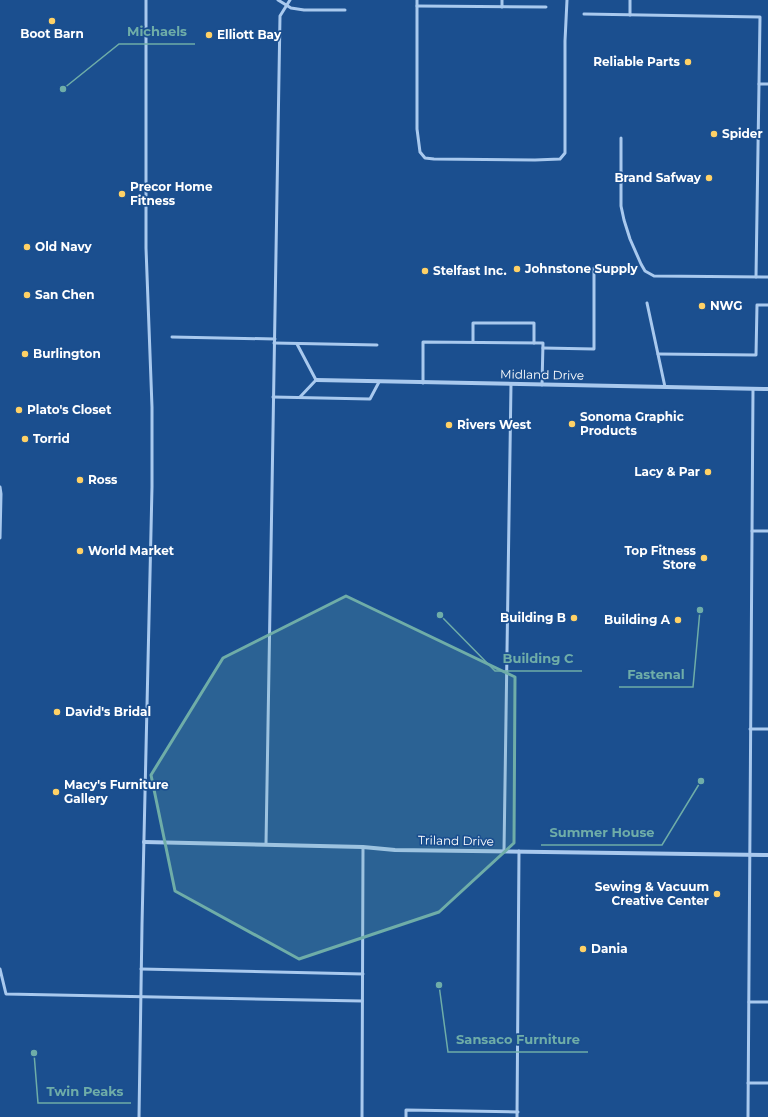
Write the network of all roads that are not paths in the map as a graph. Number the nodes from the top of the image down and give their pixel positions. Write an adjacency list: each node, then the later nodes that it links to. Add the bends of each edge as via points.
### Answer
1 (146, 0): 48 (lane, via 146,248 152,487)
2 (278, 0): 8 (lane)
3 (290, 0): 8 (lane)
4 (417, 0): 9 (lane)
5 (502, 0): 10 (lane)
6 (567, 0): 9 (lane, via 565,153 560,159 425,158 420,152 417,129)
7 (630, 0): 14 (lane)
8 (287, 5): 12 (lane, via 304,10); 24 (lane, via 280,16)
9 (417, 6): 10 (lane)
10 (502, 7): 11 (lane)
11 (546, 7)
12 (345, 10)
13 (584, 14): 14 (lane)
14 (630, 15): 15 (lane, via 760,17)
15 (759, 84): 16 (lane); 19 (lane)
16 (768, 84)
17 (621, 138): 19 (lane, via 621,206 630,239 645,271 654,276)
18 (594, 268): 30 (lane, via 594,349)
19 (756, 277): 20 (lane)
20 (768, 277)
21 (647, 303): 31 (lane)
22 (768, 305): 31 (lane, via 757,305 756,355)
23 (172, 337): 24 (lane)
24 (275, 338): 26 (lane)
25 (473, 342): 27 (lane); 27 (lane, via 474,323 534,323); 34 (lane, via 423,342)
26 (274, 343): 28 (lane); 40 (lane)
27 (534, 343): 30 (lane, via 543,343)
28 (297, 344): 29 (lane); 32 (lane)
29 (376, 345)
30 (543, 348): 36 (lane)
31 (658, 354): 37 (lane)
32 (316, 380): 33 (street, Midland Drive); 41 (lane)
33 (379, 382): 34 (street, Midland Drive); 41 (lane, via 370,399)
34 (423, 383): 35 (street, Midland Drive)
35 (511, 384): 36 (street, Midland Drive); 51 (lane)
36 (542, 385): 37 (street, Midland Drive)
37 (665, 387): 38 (street, Midland Drive)
38 (753, 389): 39 (street, Midland Drive); 43 (lane)
39 (768, 389)
40 (274, 397): 41 (lane); 49 (lane)
41 (300, 398)
42 (0, 487): 45 (lane)
43 (752, 531): 44 (lane); 46 (lane)
44 (768, 532)
45 (0, 538)
46 (750, 729): 47 (lane); 53 (lane)
47 (768, 729)
48 (144, 842): 49 (street, Triland Drive); 56 (lane)
49 (266, 844): 50 (street, Triland Drive)
50 (363, 846): 51 (street, Triland Drive, via 395,850); 57 (lane)
51 (504, 851): 52 (street, Triland Drive)
52 (519, 851): 53 (street, Triland Drive); 64 (lane)
53 (750, 855): 54 (street, Triland Drive); 60 (lane)
54 (768, 855)
55 (0, 969): 58 (lane, via 6,994)
56 (141, 969): 57 (lane); 58 (lane)
57 (363, 974): 59 (lane)
58 (141, 997): 59 (lane); 65 (lane)
59 (362, 1001): 66 (lane)
60 (749, 1002): 61 (lane); 62 (lane)
61 (768, 1002)
62 (748, 1083): 63 (lane); 69 (lane)
63 (768, 1083)
64 (518, 1112): 67 (lane, via 406,1110); 68 (lane)
65 (139, 1117)
66 (362, 1117)
67 (406, 1117)
68 (518, 1117)
69 (748, 1117)

